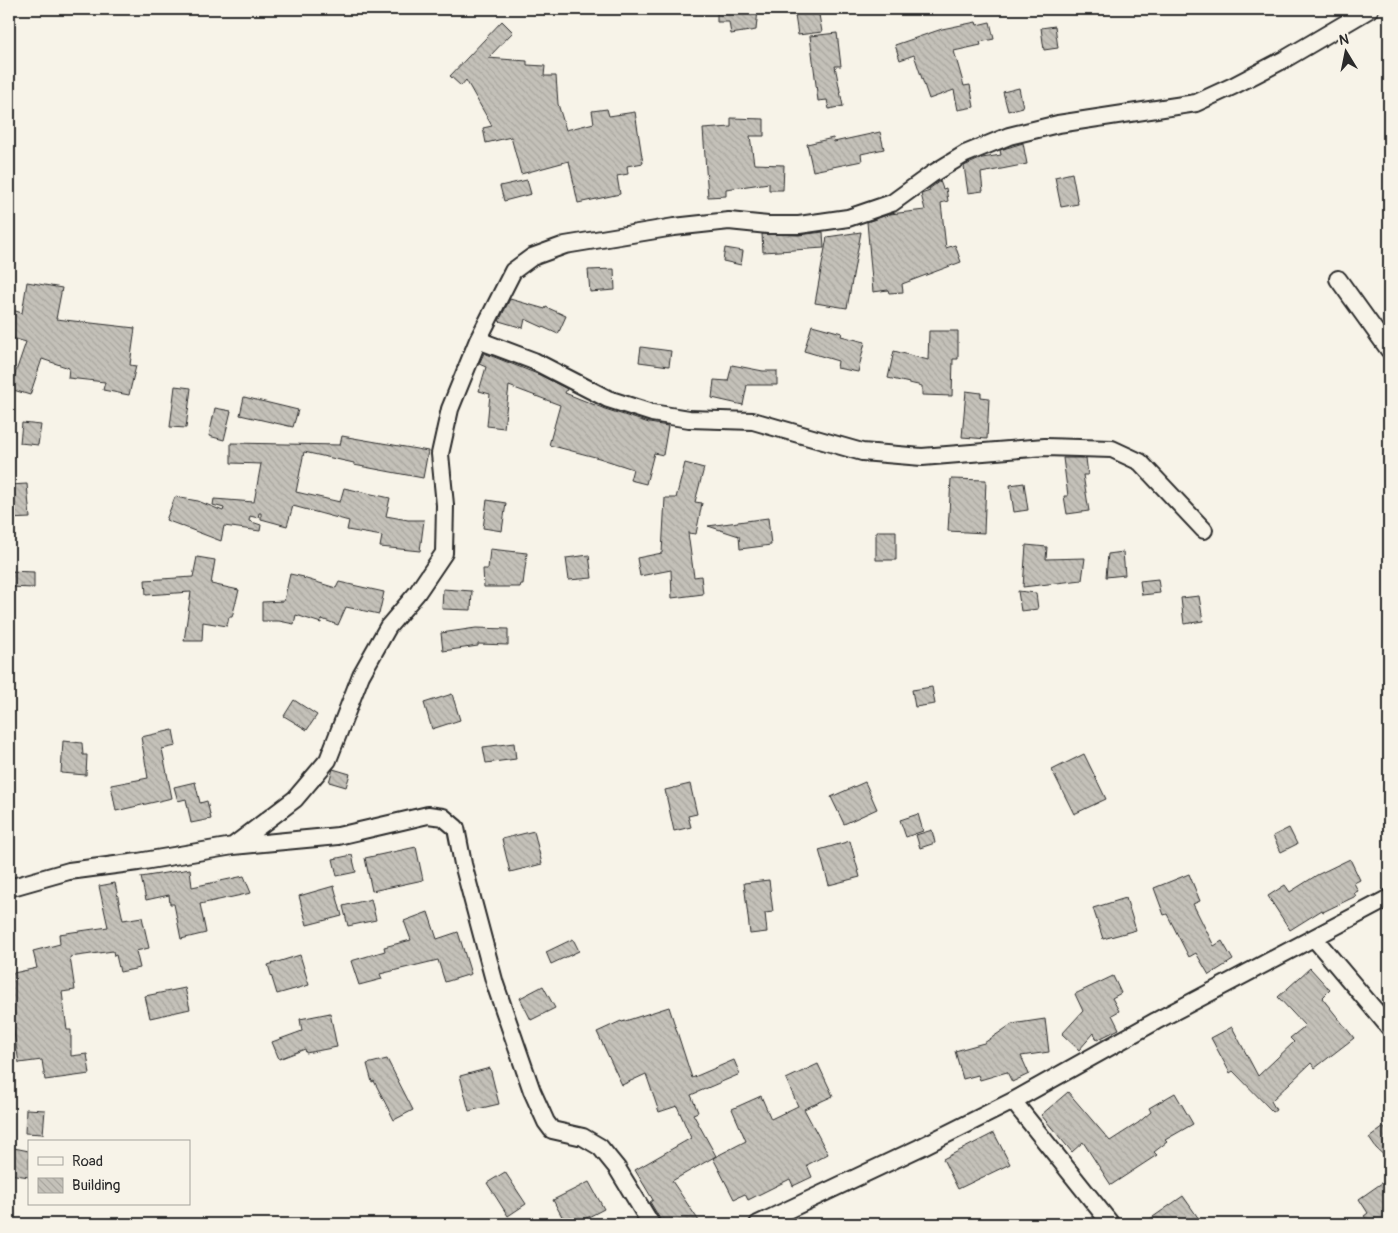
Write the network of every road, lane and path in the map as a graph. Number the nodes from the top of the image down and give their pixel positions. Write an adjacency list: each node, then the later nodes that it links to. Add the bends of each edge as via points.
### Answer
1 (1370, 9): 3 (street, via 1285,59 1196,103 1058,124 1009,136 965,154 892,203 848,218 799,226 729,221 674,227 548,251 532,257 513,271)
2 (1338, 279): 4 (street)
3 (478, 340): 5 (street, via 534,361 608,399 652,413 689,419 753,421 862,452 922,457 1045,447 1112,449 1140,462); 6 (street, via 450,409 440,454 445,505 444,553 417,593 388,627 361,675 328,760 296,799)
4 (1389, 350)
5 (1204, 530)
6 (233, 846): 7 (street, via 69,870); 12 (street, via 338,836 428,815 443,817 456,828 495,984 546,1122 552,1130 584,1138 600,1147 617,1168)
7 (9, 888)
8 (1389, 898): 9 (street)
9 (1314, 938): 10 (street); 11 (street)
10 (1389, 1027)
11 (1013, 1101): 13 (street); 14 (street)
12 (651, 1224)
13 (758, 1224)
14 (1111, 1224)

